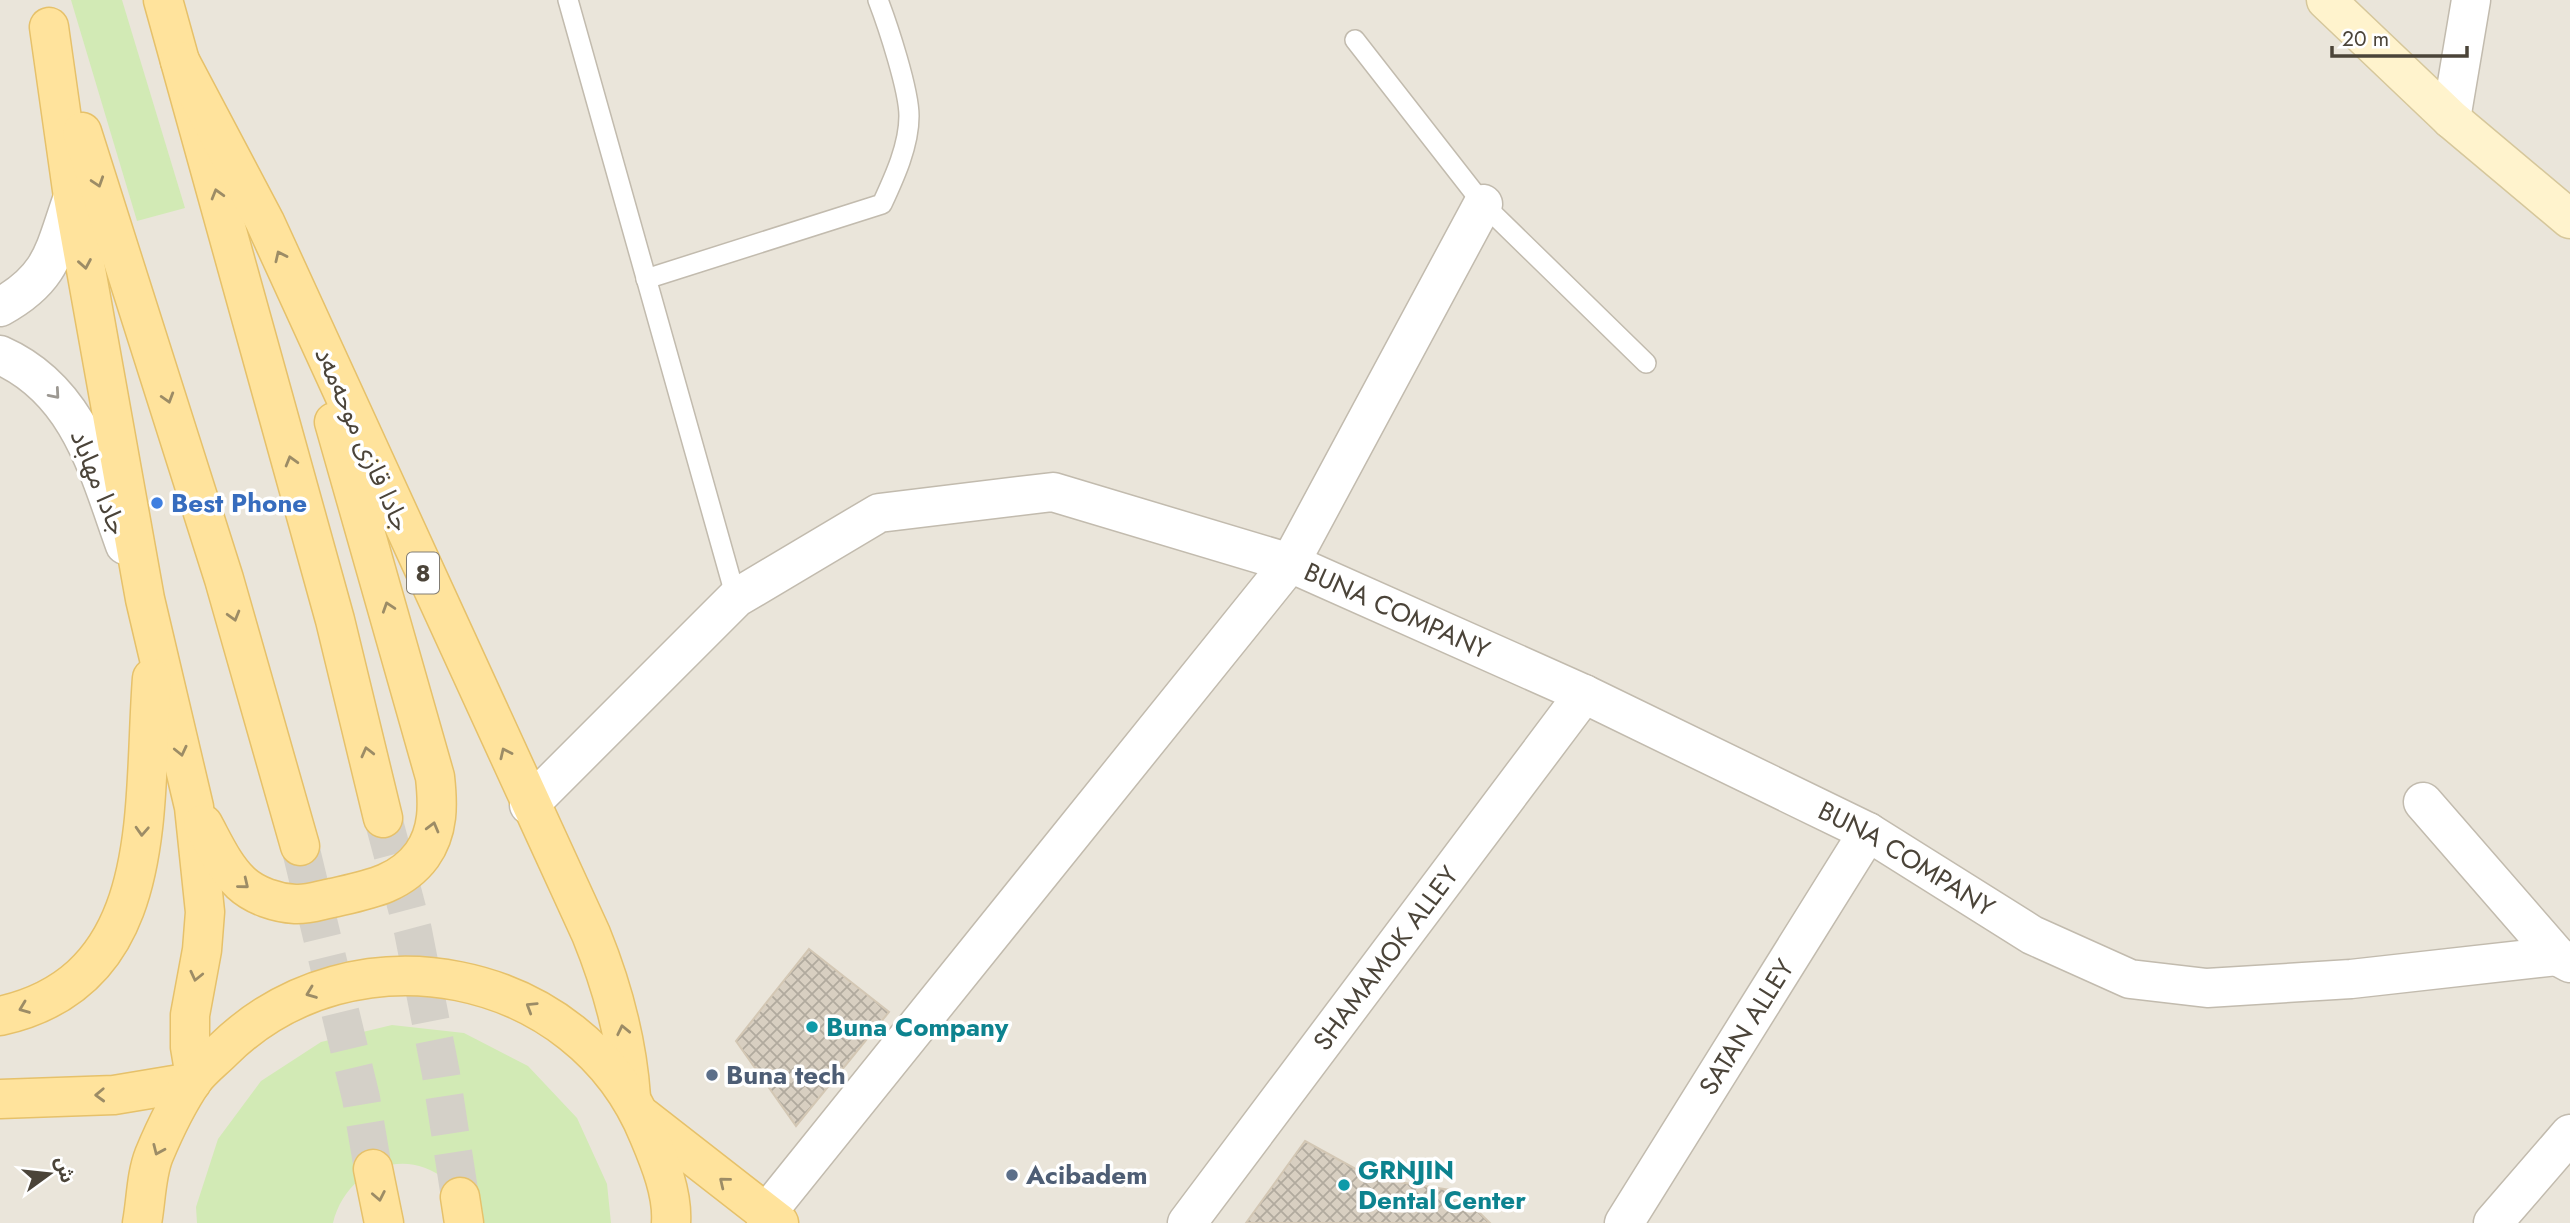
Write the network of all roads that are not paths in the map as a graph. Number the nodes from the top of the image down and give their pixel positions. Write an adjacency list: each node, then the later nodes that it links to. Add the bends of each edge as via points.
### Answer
1 (163, 0): 8 (main road, جادا قازی موحەمەد / 8)
2 (568, 0): 13 (lane)
3 (878, 0): 13 (lane, via 890,29 909,116 897,174 882,204)
4 (2326, 0): 9 (street)
5 (2472, 0): 9 (street)
6 (44, 13): 10 (main road); 28 (main road, one-way to 28, via 220,566)
7 (1355, 40): 11 (lane)
8 (180, 61): 14 (main road, جادا قازی موحەمەد / 8, one-way to 8); 26 (main road, جادا قازی موحەمەد / 8, one-way to 8, via 335,620)
9 (2451, 119): 12 (street)
10 (73, 197): 15 (street, via 50,263 24,294); 20 (main road, one-way to 20)
11 (1483, 204): 17 (lane); 18 (street, BUNA COMPANY)
12 (2570, 219)
13 (646, 279): 19 (lane)
14 (303, 305): 24 (main road, جادا قازی موحەمەد / 8, one-way to 14); 25 (main road, one-way to 14, via 242,884 269,898 299,905 383,887 405,873 423,853 434,829 435,777)
15 (0, 307)
16 (0, 355): 20 (street, جادا مهاباد, one-way to 20, via 40,377 66,406 89,447)
17 (1646, 363)
18 (1290, 563): 19 (street, BUNA COMPANY, via 1053,492 879,513); 22 (street, BUNA COMPANY); 36 (street, BUNA COMPANY)
19 (736, 598): 24 (street, BUNA COMPANY)
20 (145, 599): 21 (main road)
21 (154, 641): 25 (main road, one-way to 25); 30 (main road, one-way to 30, via 140,855 124,916 97,962 49,998)
22 (1584, 694): 27 (street, BUNA COMPANY); 40 (street, SHAMAMOK ALLEY)
23 (2423, 802): 29 (street)
24 (529, 805): 33 (main road, جادا قازی موحەمەد / 8, one-way to 24, via 607,973)
25 (194, 807): 31 (main road, one-way to 31, via 205,912 190,1015)
26 (383, 818)
27 (1868, 832): 29 (street, BUNA COMPANY, via 2032,935 2130,979 2207,988); 41 (street, SATAN ALLEY)
28 (300, 846)
29 (2563, 960)
30 (0, 1016)
31 (194, 1080): 32 (main road, one-way to 32, via 114,1095); 33 (main road, one-way to 31, via 583,1042 523,1001 454,978 382,975 311,991 247,1026); 38 (main road, one-way to 38, via 153,1157)
32 (0, 1099)
33 (636, 1107): 36 (main road, one-way to 33); 37 (main road, via 661,1166)
34 (2570, 1134): 42 (street)
35 (373, 1169): 39 (main road, one-way to 39)
36 (772, 1219)
37 (673, 1221)
38 (142, 1223)
39 (384, 1223)
40 (1186, 1223)
41 (1623, 1223)
42 (2493, 1223)

